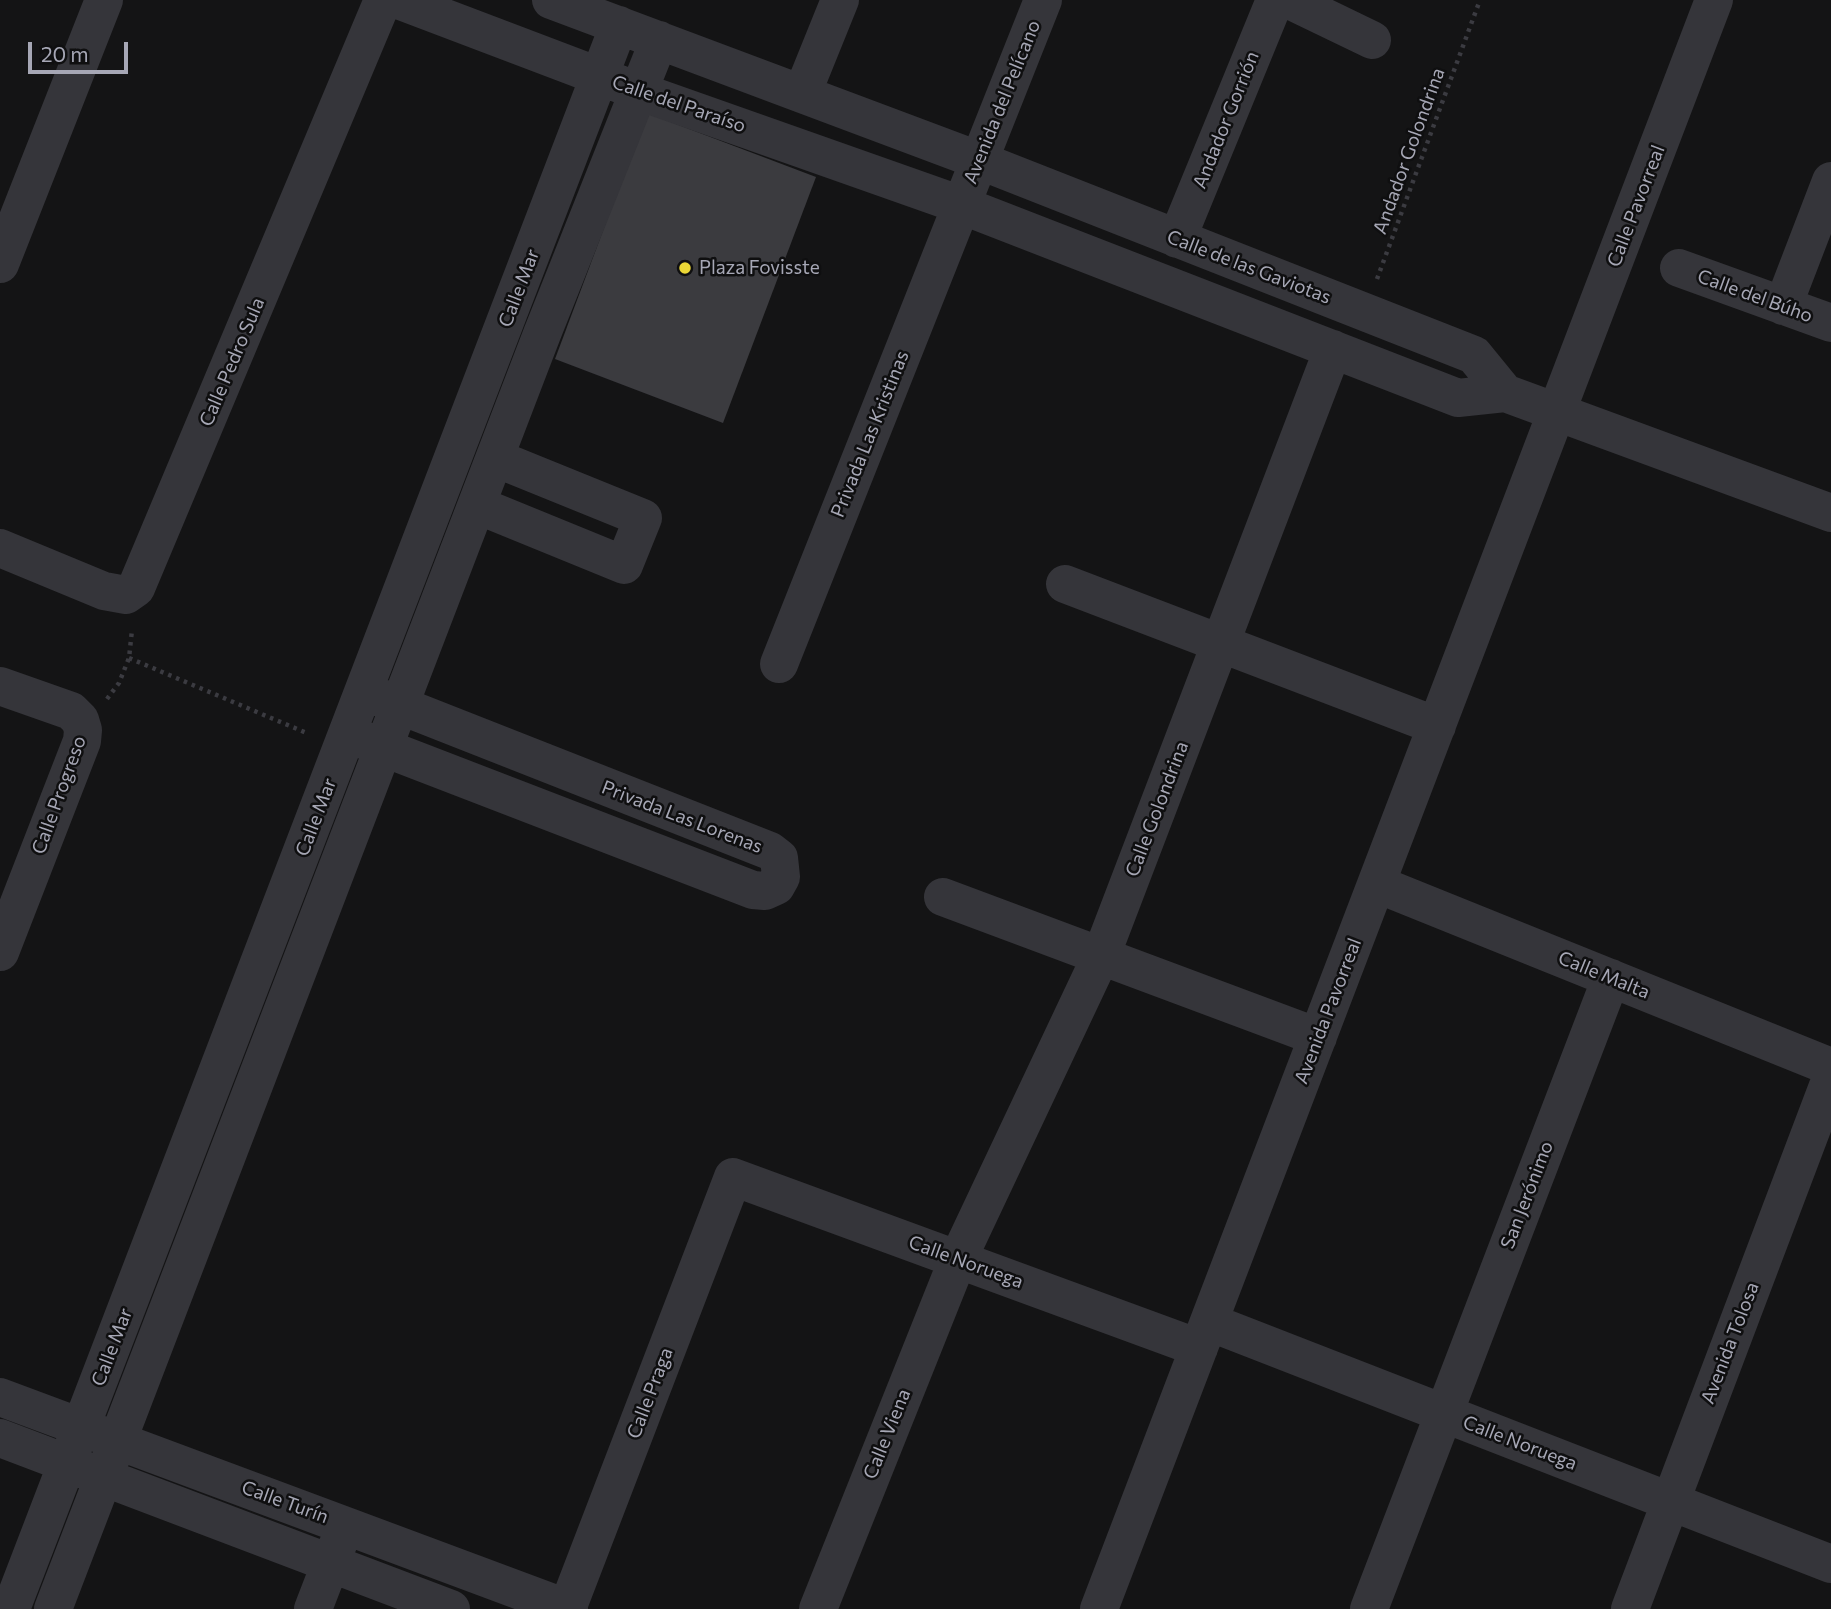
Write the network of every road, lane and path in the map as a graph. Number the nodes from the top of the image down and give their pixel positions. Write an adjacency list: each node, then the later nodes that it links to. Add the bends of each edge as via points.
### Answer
1 (104, 0): 21 (street)
2 (383, 0): 34 (street, Calle Pedro Sula, via 142,579)
3 (398, 0): 14 (street, Calle del Paraíso)
4 (551, 0): 11 (street)
5 (840, 0): 16 (street)
6 (1043, 0): 17 (street, Avenida del Pelícano)
7 (1275, 0): 20 (street, Andador Gorrión)
8 (1289, 0): 13 (street)
9 (1480, 0): 24 (path, Andador Golondrina)
10 (1714, 0): 28 (street, Calle Pavorreal)
11 (619, 25): 12 (street); 14 (street, Calle Mar)
12 (659, 40): 15 (street, Calle Mar); 16 (street)
13 (1372, 40)
14 (599, 76): 15 (street, Calle del Paraíso); 39 (street, Calle Mar)
15 (638, 91): 19 (street, Calle del Paraíso); 29 (street, Calle Mar)
16 (802, 94): 17 (street)
17 (978, 160): 19 (street, Avenida del Pelícano); 20 (street, Calle de las Gaviotas)
18 (1831, 181): 23 (street)
19 (961, 205): 26 (street, Calle de las Gaviotas); 37 (street, Privada Las Kristinas)
20 (1178, 239): 24 (street, Calle de las Gaviotas)
21 (0, 264)
22 (1679, 268): 23 (street, Calle del Búho)
23 (1783, 306): 25 (street, Calle del Búho)
24 (1365, 313): 27 (street, Calle de las Gaviotas, via 1474,355)
25 (1831, 324)
26 (1333, 349): 27 (street, Calle de las Gaviotas, via 1458,398); 35 (street, Calle Golondrina)
27 (1505, 393): 28 (street, Calle de las Gaviotas)
28 (1557, 413): 31 (street, Calle de las Gaviotas); 42 (street, Avenida Pavorreal)
29 (495, 458): 30 (street, Calle Mar); 30 (street, via 642,518 624,565)
30 (477, 505): 40 (street, Calle Mar)
31 (1831, 513)
32 (0, 548): 34 (street, via 104,591)
33 (1065, 584): 35 (street)
34 (126, 595): 36 (path, via 132,615)
35 (1221, 643): 42 (street); 48 (street, Calle Golondrina)
36 (129, 658): 41 (path, via 119,683 102,704); 43 (path)
37 (779, 664)
38 (0, 686): 41 (street, Calle Progreso, via 71,711)
39 (365, 690): 40 (street, Privada Las Lorenas); 43 (street, Calle Mar)
40 (399, 706): 44 (street, Calle Mar); 44 (street, Privada Las Lorenas, via 770,851 779,858 781,877 776,886 753,890)
41 (80, 720): 47 (street, Calle Progreso, via 82,741)
42 (1437, 726): 45 (street, Avenida Pavorreal)
43 (345, 741): 44 (street, Privada Las Lorenas); 58 (street, Calle Mar)
44 (383, 748): 60 (street, Calle Mar)
45 (1377, 884): 49 (street, Calle Malta); 50 (street, Avenida Pavorreal)
46 (943, 897): 48 (street)
47 (0, 952)
48 (1101, 956): 50 (street); 54 (street, Calle Golondrina)
49 (1611, 978): 51 (street, Calle Malta); 57 (street, San Jerónimo)
50 (1318, 1037): 55 (street, Avenida Pavorreal)
51 (1831, 1066)
52 (1831, 1077): 63 (street, Avenida Tolosa)
53 (733, 1177): 54 (street, Calle Noruega); 71 (street, Calle Praga)
54 (958, 1259): 55 (street, Calle Noruega); 72 (street, Calle Viena)
55 (1204, 1335): 57 (street, Calle Noruega); 73 (street, Avenida Pavorreal)
56 (0, 1397): 58 (street, Calle Turín)
57 (1444, 1413): 63 (street, Calle Noruega); 74 (street, San Jerónimo)
58 (81, 1428): 60 (street, Calle Turín); 61 (street, Calle Mar)
59 (0, 1438): 61 (street)
60 (117, 1442): 62 (street, Calle Mar); 64 (street, Calle Turín)
61 (67, 1464): 62 (street); 67 (street, Calle Mar)
62 (103, 1478): 65 (street); 68 (street, Calle Mar)
63 (1670, 1501): 66 (street, Calle Noruega); 75 (street, Avenida Tolosa)
64 (345, 1524): 65 (street); 71 (street, Calle Turín)
65 (330, 1563): 69 (street); 70 (street)
66 (1831, 1564)
67 (11, 1609)
68 (53, 1609)
69 (313, 1609)
70 (451, 1609)
71 (568, 1609)
72 (818, 1609)
73 (1099, 1609)
74 (1369, 1609)
75 (1630, 1609)

